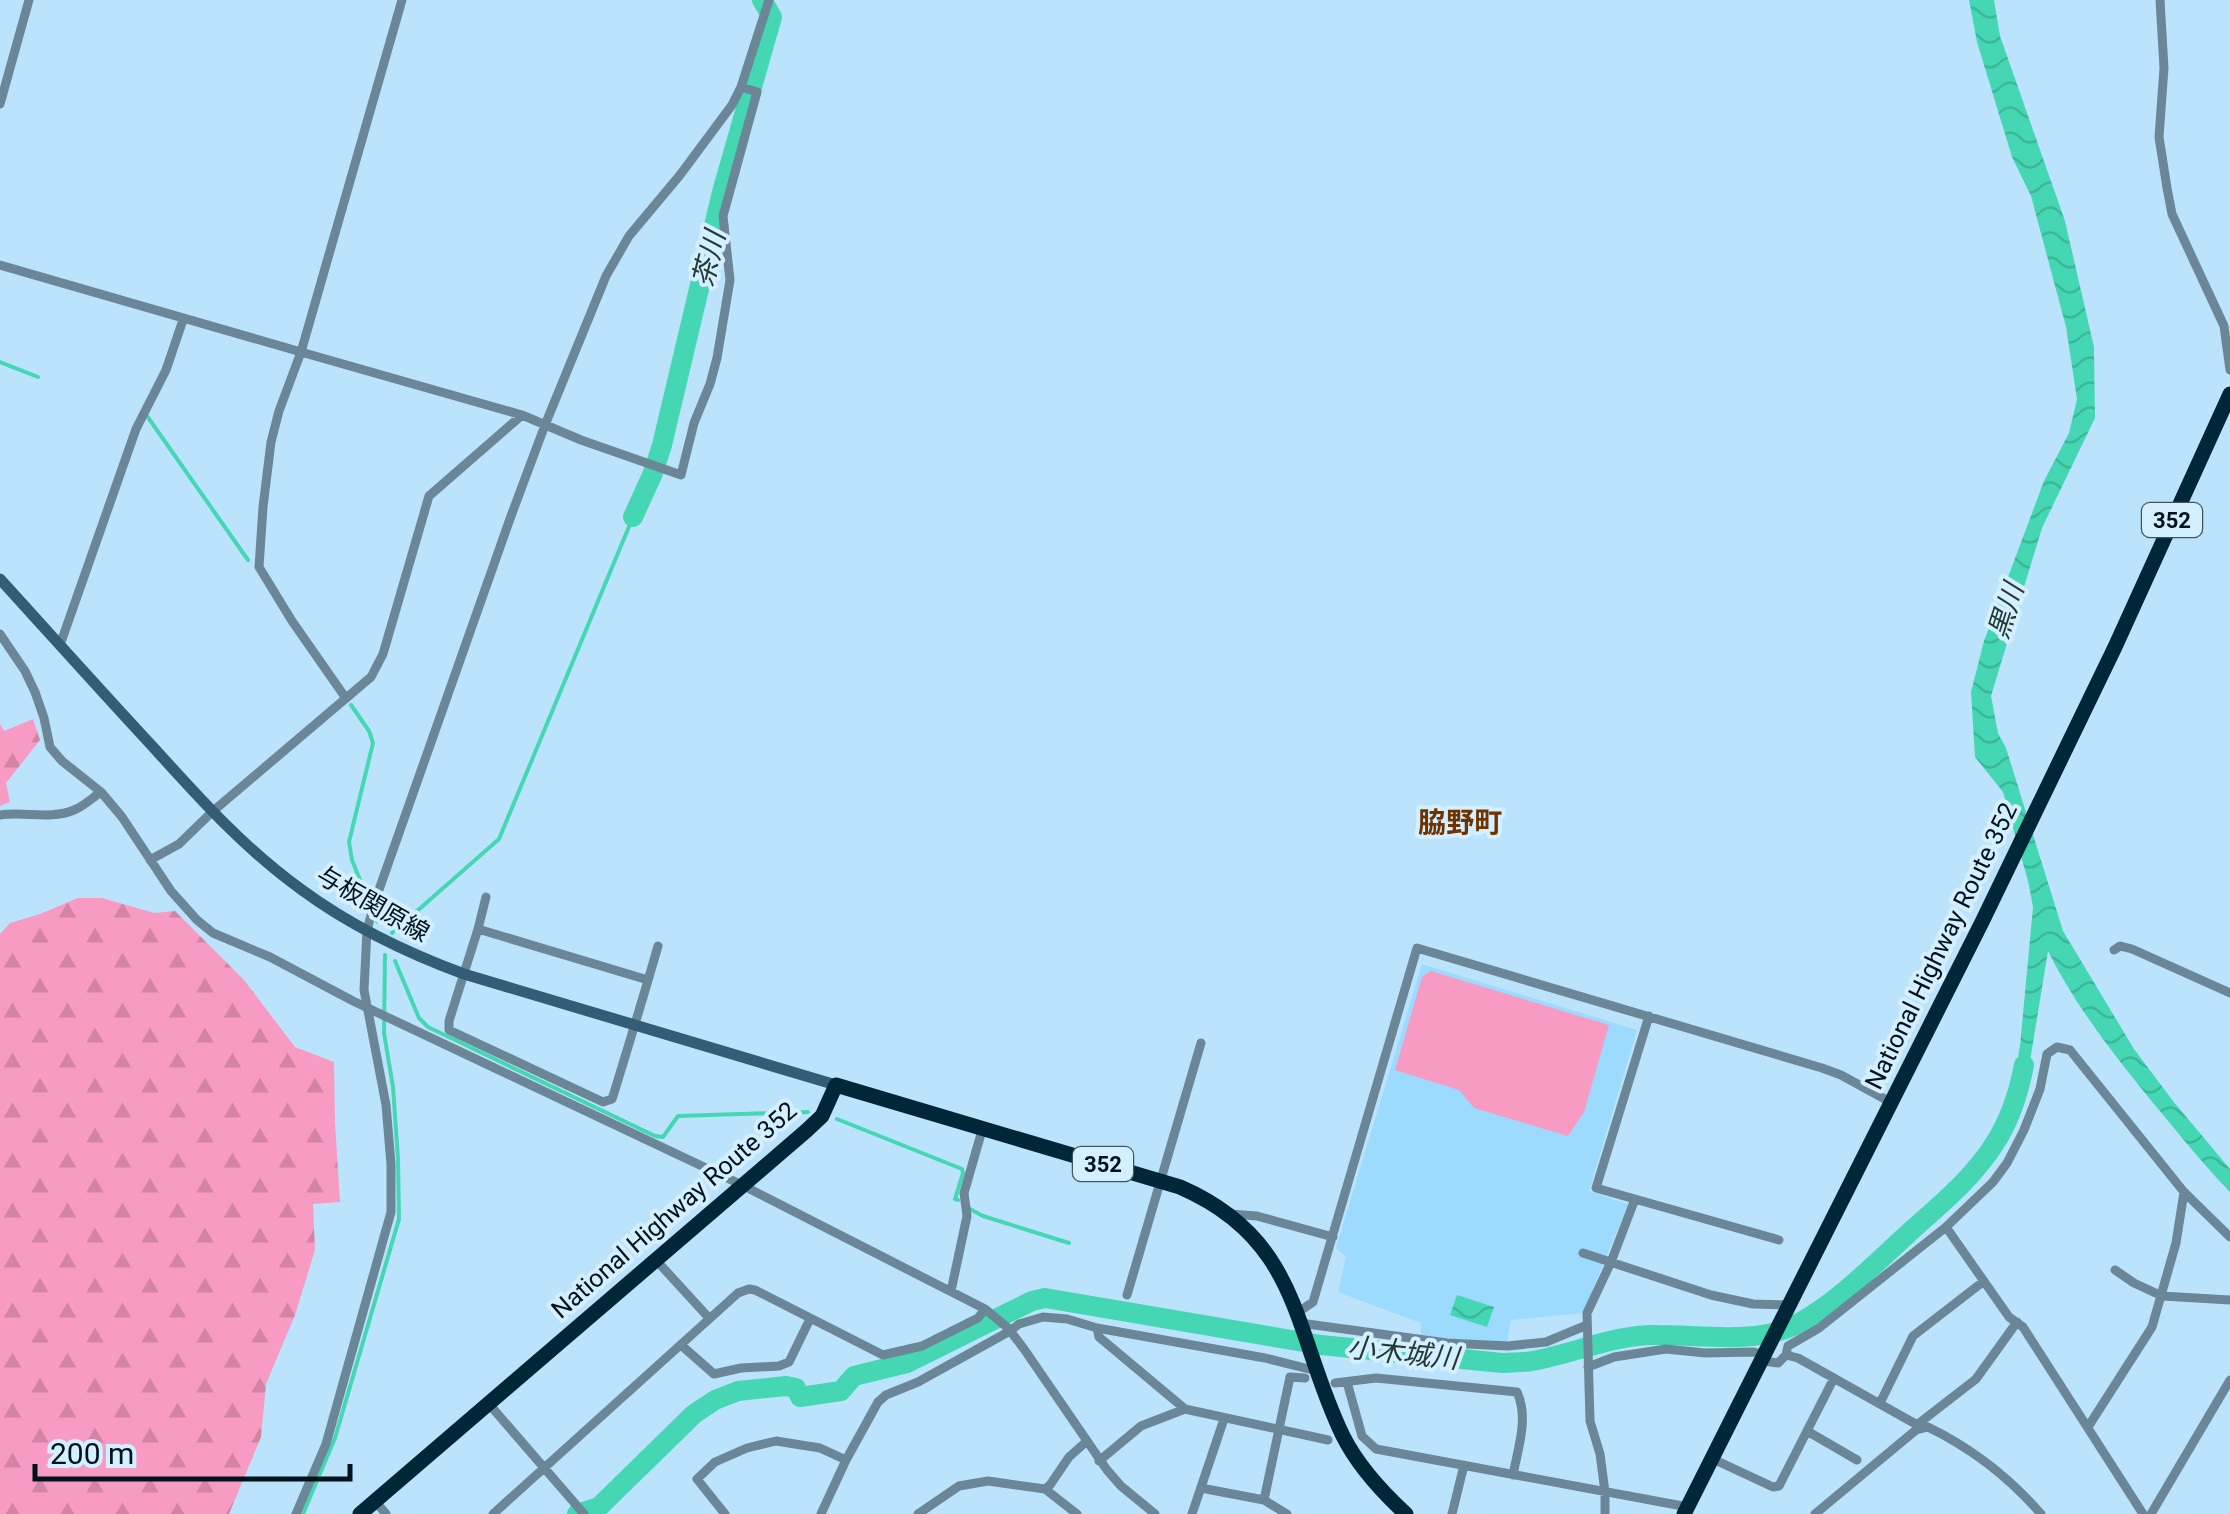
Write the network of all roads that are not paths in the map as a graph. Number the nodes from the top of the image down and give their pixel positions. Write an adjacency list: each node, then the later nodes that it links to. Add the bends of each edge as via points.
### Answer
1 (29, 0): 6 (street)
2 (402, 0): 9 (street)
3 (769, 0): 5 (street)
4 (2160, 0): 10 (street, via 2159,136 2166,188 2224,326)
5 (741, 87): 13 (street, via 611,266); 13 (street, via 758,92 723,216 728,294 717,358 681,475)
6 (0, 104)
7 (0, 265): 8 (street)
8 (183, 320): 9 (street); 16 (street, via 136,428)
9 (300, 352): 12 (street); 17 (street, via 272,442 259,567)
10 (2230, 370)
11 (2230, 394): 35 (highway, National Highway Route 352 / 352, via 2115,647)
12 (522, 416): 13 (street); 17 (street, via 429,496 376,670)
13 (544, 425): 24 (street)
14 (0, 578): 16 (main road, 与板関原線)
15 (0, 634): 18 (street, via 35,692 50,747)
16 (60, 644): 19 (main road, 与板関原線)
17 (345, 697): 19 (street)
18 (101, 792): 20 (street, via 64,813); 21 (street)
19 (212, 812): 21 (street, via 179,844); 24 (main road, 与板関原線, via 302,890)
20 (0, 815)
21 (150, 860): 30 (street, via 213,933)
22 (486, 898): 23 (street)
23 (478, 929): 27 (street); 28 (street)
24 (366, 930): 27 (main road, 与板関原線); 30 (street)
25 (658, 946): 28 (street)
26 (2114, 950): 29 (street, via 2132,948)
27 (464, 974): 32 (main road, 与板関原線); 32 (street, via 449,1030 603,1102 612,1100)
28 (648, 980): 32 (street)
29 (2230, 993)
30 (368, 1007): 38 (street); 96 (street, via 386,1105 391,1212 326,1444)
31 (1649, 1016): 35 (street, via 1841,1075); 40 (street, via 1596,1188); 43 (street, via 1417,948)
32 (634, 1026): 34 (main road, 与板関原線)
33 (1202, 1043): 37 (street)
34 (836, 1085): 36 (highway, 352); 38 (highway, National Highway Route 352, via 822,1116)
35 (1892, 1102): 55 (highway, National Highway Route 352 / 352)
36 (984, 1128): 37 (highway, 352); 51 (street, via 964,1194 967,1216)
37 (1161, 1182): 41 (highway, 352); 52 (street)
38 (742, 1186): 47 (highway, National Highway Route 352); 51 (street)
39 (2184, 1192): 42 (street, via 2070,1050 2057,1048 2048,1054 2035,1104 2002,1172); 44 (street); 53 (street)
40 (1635, 1199): 45 (street); 48 (street)
41 (1230, 1214): 43 (street); 59 (highway, 352, via 1280,1272)
42 (1946, 1227): 50 (street); 66 (street, via 1788,1346)
43 (1332, 1237): 59 (street, via 1313,1302)
44 (2230, 1237)
45 (1779, 1240)
46 (1583, 1252): 48 (street)
47 (655, 1259): 57 (street); 74 (highway, National Highway Route 352)
48 (1610, 1262): 55 (street, via 1711,1295); 61 (street)
49 (2115, 1270): 53 (street)
50 (1984, 1281): 60 (street); 73 (street, via 1913,1336)
51 (950, 1290): 56 (street)
52 (1127, 1296)
53 (2162, 1296): 54 (street); 78 (street, via 2152,1327)
54 (2230, 1300)
55 (1788, 1309): 65 (highway, National Highway Route 352 / 352)
56 (988, 1311): 58 (street, via 922,1346 883,1355); 63 (street)
57 (710, 1318): 58 (street, via 749,1289); 64 (street)
58 (810, 1319): 64 (street, via 790,1362 779,1366 714,1374)
59 (1300, 1322): 61 (street, via 1508,1346); 68 (highway, 352)
60 (2017, 1322): 77 (street, via 1976,1380); 78 (street)
61 (1587, 1327): 67 (street)
62 (1097, 1328): 63 (street, via 1042,1317); 68 (street); 75 (street, via 1099,1337)
63 (1009, 1330): 82 (street); 84 (street, via 886,1395)
64 (681, 1345): 88 (street)
65 (1765, 1355): 66 (street, via 1778,1363); 67 (street, via 1666,1349); 83 (highway, National Highway Route 352 / 352)
66 (1786, 1355): 69 (street)
67 (1588, 1365): 92 (street, via 1590,1421)
68 (1313, 1372): 79 (street, via 1290,1378); 107 (highway, 352, via 1356,1458)
69 (1834, 1378): 73 (street); 80 (street)
70 (2230, 1380): 113 (street)
71 (1335, 1382): 72 (street)
72 (1347, 1382): 87 (street, via 1372,1450); 89 (street, via 1376,1378 1517,1392 1523,1424)
73 (1880, 1403): 77 (street)
74 (488, 1404): 88 (street); 94 (highway, National Highway Route 352)
75 (1185, 1409): 76 (street); 85 (street, via 1141,1426)
76 (1224, 1419): 79 (street); 90 (street)
77 (1916, 1423): 110 (street); 111 (street, via 1966,1448)
78 (2088, 1427): 112 (street)
79 (1278, 1430): 81 (street); 93 (street)
80 (1807, 1431): 83 (street, via 1778,1486); 86 (street)
81 (1328, 1440)
82 (1088, 1442): 85 (street); 91 (street)
83 (1713, 1459): 95 (highway, National Highway Route 352 / 352)
84 (846, 1460): 100 (street, via 776,1441 715,1462 697,1479); 101 (street)
85 (1099, 1460): 104 (street)
86 (1857, 1460)
87 (1464, 1465): 89 (street); 108 (street)
88 (544, 1468): 98 (street); 99 (street)
89 (1514, 1475): 92 (street)
90 (1201, 1488): 93 (street); 105 (street)
91 (1045, 1489): 102 (street, via 970,1482); 103 (street)
92 (1605, 1492): 95 (street); 109 (street)
93 (1264, 1500): 106 (street)
94 (381, 1508): 97 (highway, National Highway Route 352)
95 (1686, 1511)
96 (296, 1514)
97 (360, 1514)
98 (493, 1514)
99 (584, 1514)
100 (725, 1514)
101 (822, 1514)
102 (918, 1514)
103 (1077, 1514)
104 (1155, 1514)
105 (1192, 1514)
106 (1288, 1514)
107 (1406, 1514)
108 (1452, 1514)
109 (1605, 1514)
110 (1816, 1514)
111 (2041, 1514)
112 (2143, 1514)
113 (2151, 1514)

